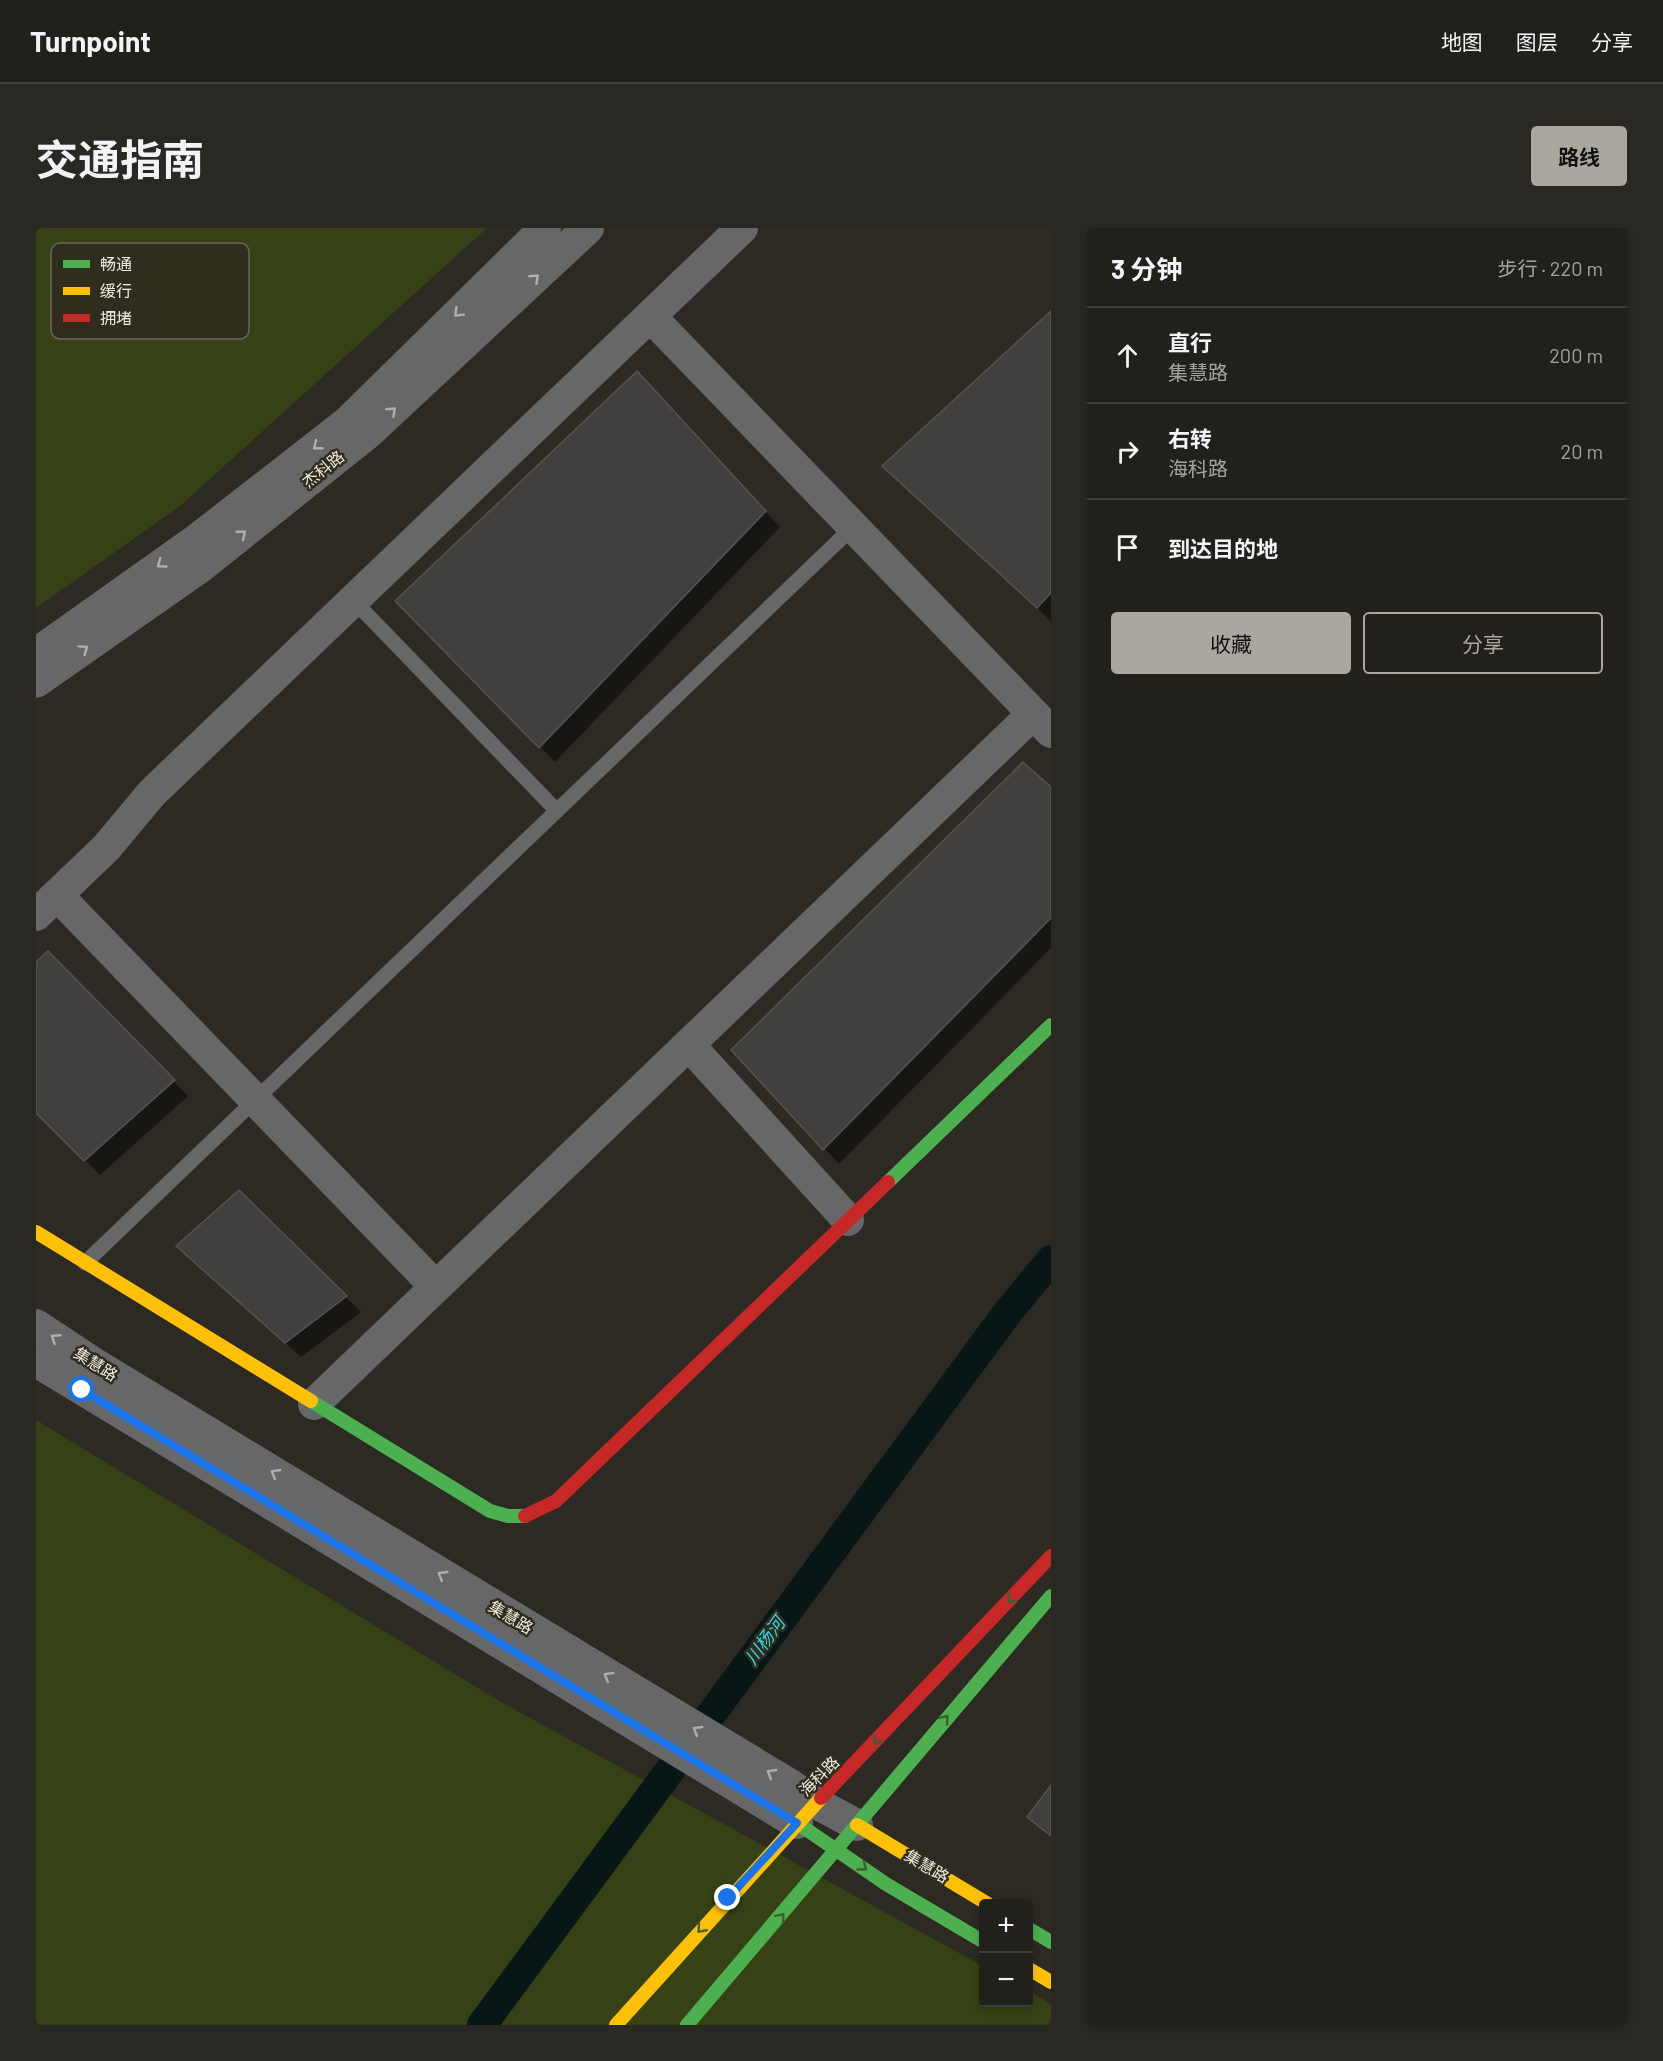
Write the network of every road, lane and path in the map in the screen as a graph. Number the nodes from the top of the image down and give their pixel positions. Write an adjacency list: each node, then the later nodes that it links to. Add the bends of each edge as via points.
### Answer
1 (545, 228): 7 (street, 杰科路, one-way to 7, via 348,422 199,538)
2 (588, 228): 8 (street, 杰科路, one-way to 2, via 199,568 368,433)
3 (742, 228): 4 (street)
4 (650, 316): 5 (street); 6 (street)
5 (853, 527): 9 (street); 10 (lane)
6 (354, 601): 10 (lane); 11 (street, via 152,793 106,848)
7 (36, 654)
8 (36, 682)
9 (1042, 723): 13 (street)
10 (556, 811): 14 (lane)
11 (46, 905): 14 (street)
12 (1051, 1025): 15 (street)
13 (689, 1045): 15 (street); 18 (street)
14 (255, 1100): 17 (lane); 18 (street)
15 (848, 1221): 21 (street, via 556,1501 523,1518 490,1511)
16 (36, 1232): 17 (street)
17 (85, 1263): 21 (street)
18 (436, 1287): 21 (street)
19 (36, 1325): 24 (street, 集慧路, one-way to 19)
20 (36, 1361): 24 (street, 集慧路)
21 (314, 1404)
22 (1051, 1556): 25 (street, 海科路, one-way to 25)
23 (1051, 1596): 26 (street, one-way to 23)
24 (651, 1719): 25 (street, 集慧路)
25 (806, 1813): 26 (street, 集慧路); 27 (street, 集慧路); 34 (street, 海科路, one-way to 34)
26 (857, 1824): 27 (street); 28 (street, 集慧路)
27 (838, 1849): 30 (street, 集慧路, one-way to 30, via 886,1884); 35 (street, one-way to 27)
28 (980, 1899)
29 (1033, 1931): 31 (street)
30 (979, 1939)
31 (1051, 1942)
32 (1033, 1971): 33 (street)
33 (1051, 1982)
34 (616, 2025)
35 (687, 2025)

